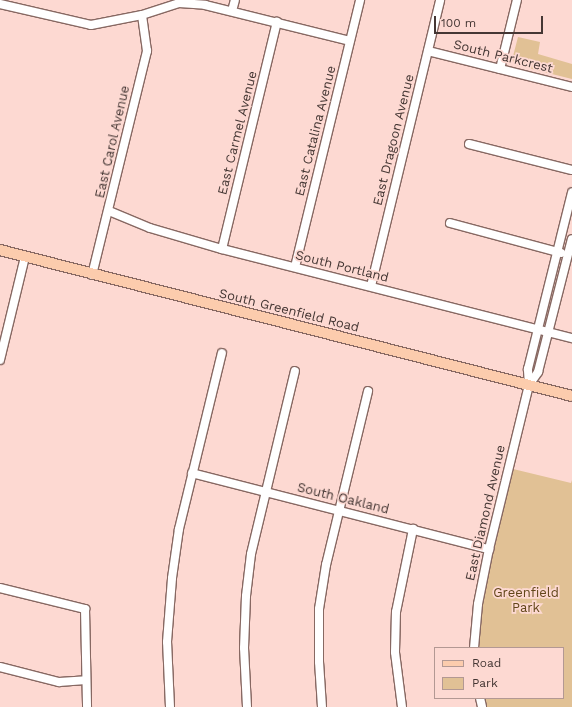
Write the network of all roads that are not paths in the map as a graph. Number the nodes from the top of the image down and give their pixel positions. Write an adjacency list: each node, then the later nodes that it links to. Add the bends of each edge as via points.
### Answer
1 (235, 0): 6 (street)
2 (360, 0): 9 (street, East Catalina Avenue)
3 (440, 0): 10 (street, East Dragoon Avenue)
4 (516, 0): 11 (street)
5 (0, 4): 7 (street, via 91,25)
6 (232, 11): 7 (street, via 179,3); 8 (street)
7 (142, 15): 16 (street, East Carol Avenue, via 147,51)
8 (277, 22): 9 (street); 19 (street, East Carmel Avenue)
9 (350, 41): 24 (street, East Catalina Avenue)
10 (428, 51): 11 (street, South Parkcrest); 26 (street, East Dragoon Avenue)
11 (500, 69): 12 (street, South Parkcrest)
12 (572, 87)
13 (469, 144): 14 (street)
14 (572, 170)
15 (572, 192): 21 (street, East Diamond Avenue)
16 (109, 211): 19 (street, South Portland, via 150,228); 25 (street, East Carol Avenue)
17 (450, 223): 21 (street)
18 (572, 239): 22 (street, East Diamond Avenue)
19 (222, 249): 24 (street, South Portland)
20 (0, 250): 23 (main road, South Greenfield Road)
21 (557, 252): 22 (street); 27 (street, East Diamond Avenue)
22 (570, 256): 28 (street, East Diamond Avenue)
23 (25, 257): 25 (main road, South Greenfield Road); 31 (street)
24 (295, 267): 26 (street, South Portland)
25 (92, 275): 33 (main road, South Greenfield Road)
26 (371, 286): 27 (street, South Portland)
27 (538, 329): 28 (street, South Portland); 33 (street, East Diamond Avenue, via 528,369)
28 (548, 332): 29 (street, South Portland); 33 (street, East Diamond Avenue, via 538,372)
29 (572, 338)
30 (222, 353): 36 (street)
31 (0, 360)
32 (295, 371): 37 (street)
33 (529, 385): 35 (main road, South Greenfield Road); 40 (street, East Diamond Avenue)
34 (368, 391): 38 (street)
35 (572, 396)
36 (192, 473): 37 (street, South Oakland); 46 (street, via 179,529 172,578 167,642)
37 (265, 492): 38 (street, South Oakland); 47 (street, via 251,554 246,596)
38 (338, 510): 39 (street, South Oakland); 48 (street, via 319,610)
39 (413, 529): 40 (street, South Oakland); 49 (street, via 396,612 395,652)
40 (489, 549): 42 (street, East Diamond Avenue, via 478,604)
41 (0, 588): 44 (street, via 85,610)
42 (474, 647)
43 (0, 667): 44 (street, via 59,682)
44 (86, 680): 45 (street)
45 (87, 707)
46 (170, 707)
47 (246, 707)
48 (322, 707)
49 (402, 707)

